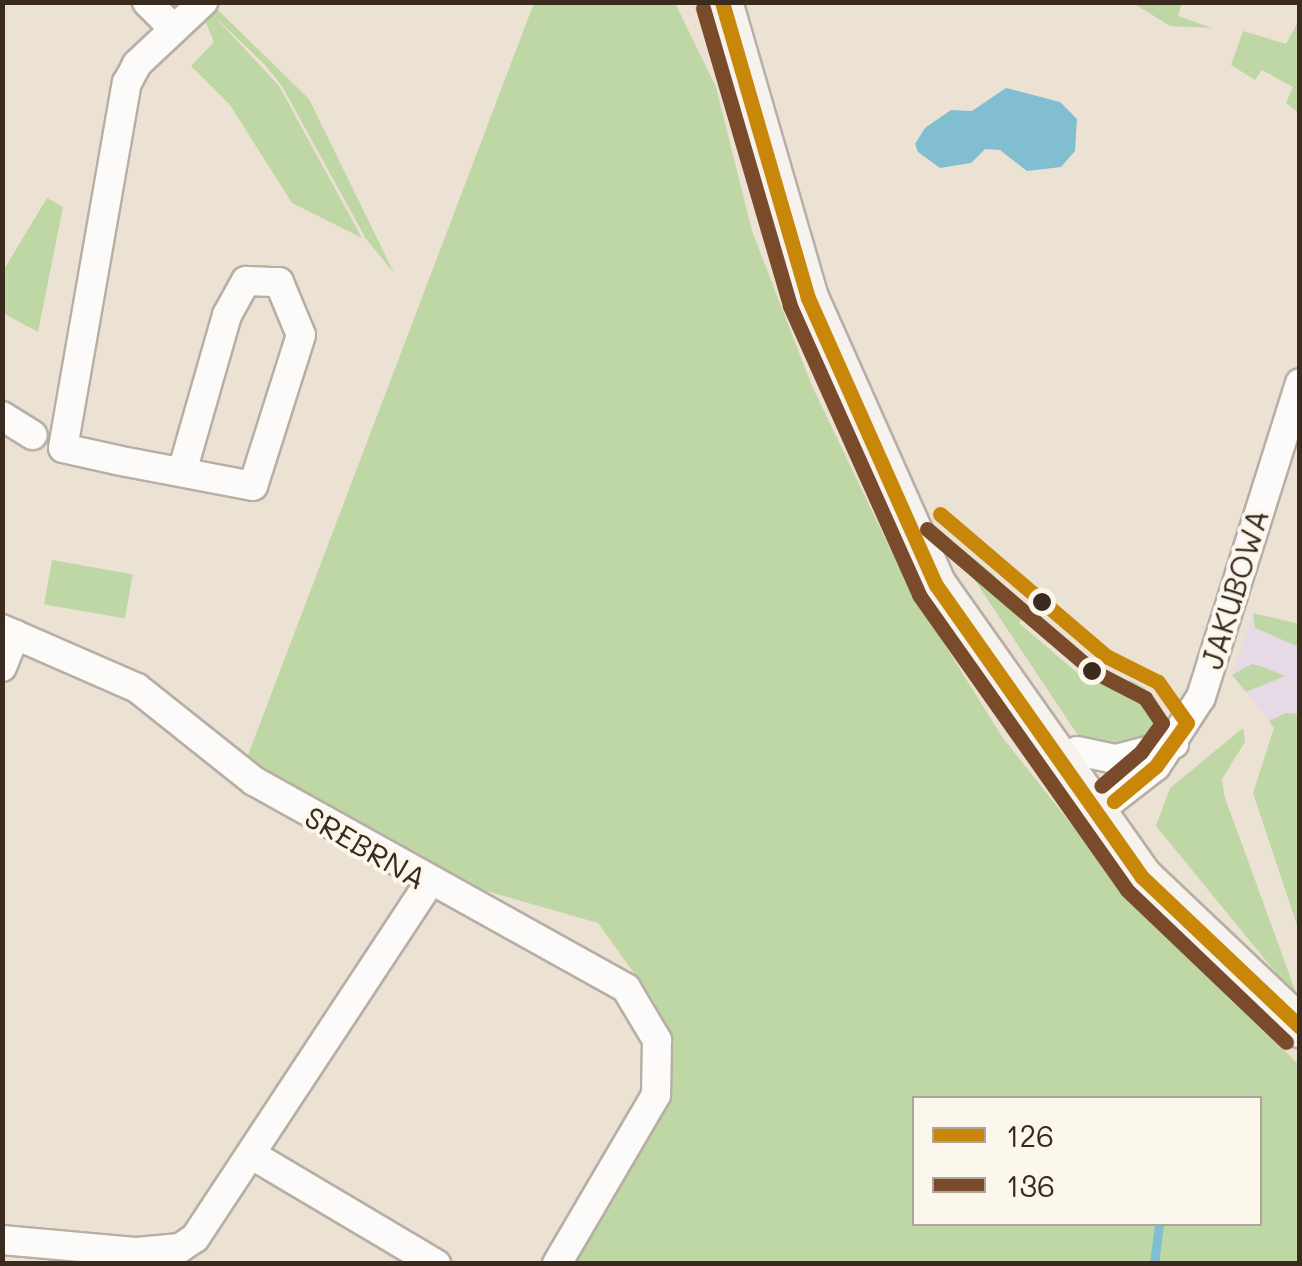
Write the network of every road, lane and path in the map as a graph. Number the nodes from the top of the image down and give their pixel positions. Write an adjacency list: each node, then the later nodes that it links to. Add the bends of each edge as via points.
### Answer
1 (147, 2): 4 (street)
2 (203, 2): 4 (street)
3 (722, 2): 9 (street, via 808,298)
4 (174, 29): 8 (street, via 137,64 127,84 63,448)
5 (1300, 383): 12 (street, JAKUBOWA, via 1201,697)
6 (2, 416): 7 (street)
7 (33, 435)
8 (182, 472): 8 (street, via 252,486 301,335 280,282 246,281 227,315)
9 (893, 490): 13 (street); 14 (street, via 936,585)
10 (8, 632): 11 (street, SREBRNA); 15 (street, SREBRNA, via 136,688 254,781)
11 (2, 667)
12 (1174, 744): 13 (street, via 1116,759); 14 (street, JAKUBOWA)
13 (1077, 751): 14 (street)
14 (1104, 808): 16 (street)
15 (429, 882): 17 (street); 20 (street, SREBRNA, via 626,988 657,1040 656,1096)
16 (1300, 1026)
17 (254, 1156): 18 (street, via 210,1221 180,1248 137,1252); 19 (street)
18 (2, 1240)
19 (436, 1264)
20 (557, 1264)

